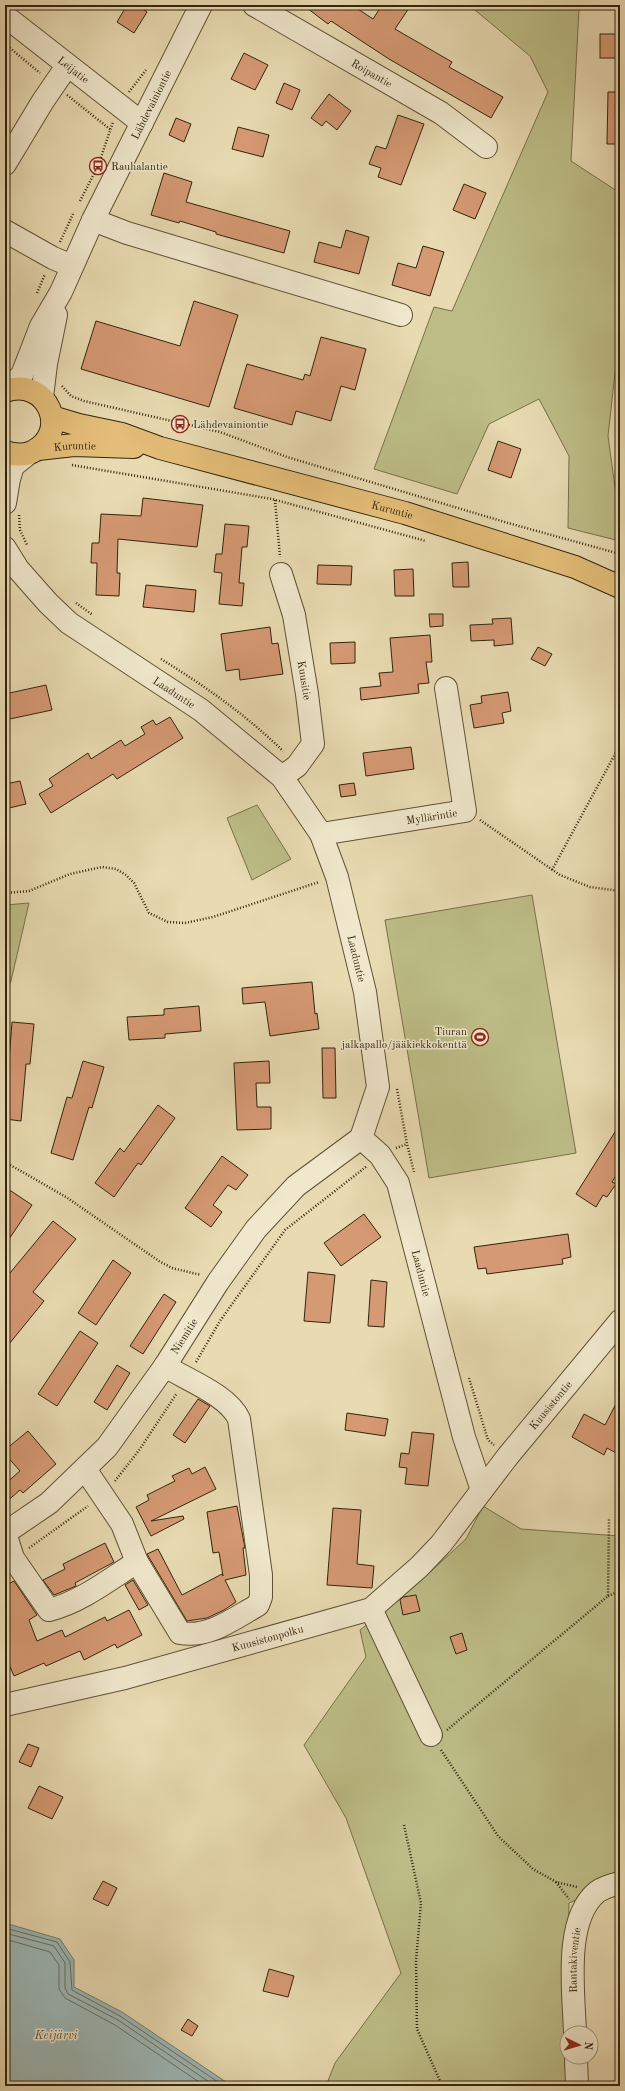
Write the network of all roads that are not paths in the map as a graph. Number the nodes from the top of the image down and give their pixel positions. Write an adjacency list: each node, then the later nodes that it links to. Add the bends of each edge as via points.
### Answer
1 (201, 5): 5 (street, Lähdevainiontie)
2 (254, 5): 6 (street, Roipantie, via 441,113)
3 (5, 16): 4 (street, Leijatie)
4 (67, 66): 5 (street, Leijatie); 7 (street)
5 (142, 123): 8 (street, Lähdevainiontie)
6 (486, 146)
7 (5, 164)
8 (93, 220): 10 (street, Lähdevainiontie); 12 (street, via 127,233)
9 (5, 231): 10 (street, via 52,258)
10 (72, 266): 11 (street, Lähdevainiontie)
11 (61, 292): 13 (street, Lähdevainiontie, via 41,326 22,375); 14 (street, Lähdevainiontie)
12 (401, 315)
13 (6, 391): 14 (main road, via 25,388)
14 (42, 397): 15 (main road)
15 (52, 416): 16 (main road, Kuruntie, via 122,434); 17 (main road, via 50,435)
16 (160, 448): 17 (main road, Kuruntie, via 74,445); 22 (main road, Kuruntie, via 405,513 575,567)
17 (33, 451): 18 (main road, Kuruntie, via 19,455); 19 (street, via 13,466 9,479)
18 (5, 452)
19 (13, 506)
20 (5, 548): 24 (street, Laaduntie, via 18,570 69,623)
21 (281, 574): 24 (street, Kuusitie, via 294,615 313,744)
22 (620, 587)
23 (446, 688): 25 (street, Myllärintie, via 465,811)
24 (290, 771): 25 (street, Laaduntie)
25 (321, 834): 26 (street, Laaduntie, via 337,877 365,992 378,1087)
26 (361, 1138): 28 (street, Niemitie, via 296,1186 256,1229 218,1282); 30 (street, Laaduntie, via 380,1155 398,1183 464,1437)
27 (620, 1321): 30 (street, Kuusistontie)
28 (165, 1366): 29 (street, Niemitie, via 107,1447); 32 (street, via 234,1409 238,1419 261,1575 261,1597 258,1605 208,1632 193,1636 180,1633)
29 (85, 1469): 31 (street, Niemitie, via 49,1503); 32 (street, via 122,1524)
30 (482, 1490): 33 (street, Kuusistonpolku, via 441,1544)
31 (5, 1533): 32 (street, via 13,1558 49,1610 61,1607)
32 (137, 1562)
33 (371, 1609): 34 (street, Kuusistonpolku, via 125,1678); 35 (street)
34 (5, 1705)
35 (433, 1738)
36 (620, 1883): 37 (street, Rantakiventie, via 597,1892 580,1915 573,1952)
37 (575, 2025)
38 (576, 2065): 39 (street)
39 (577, 2086)

